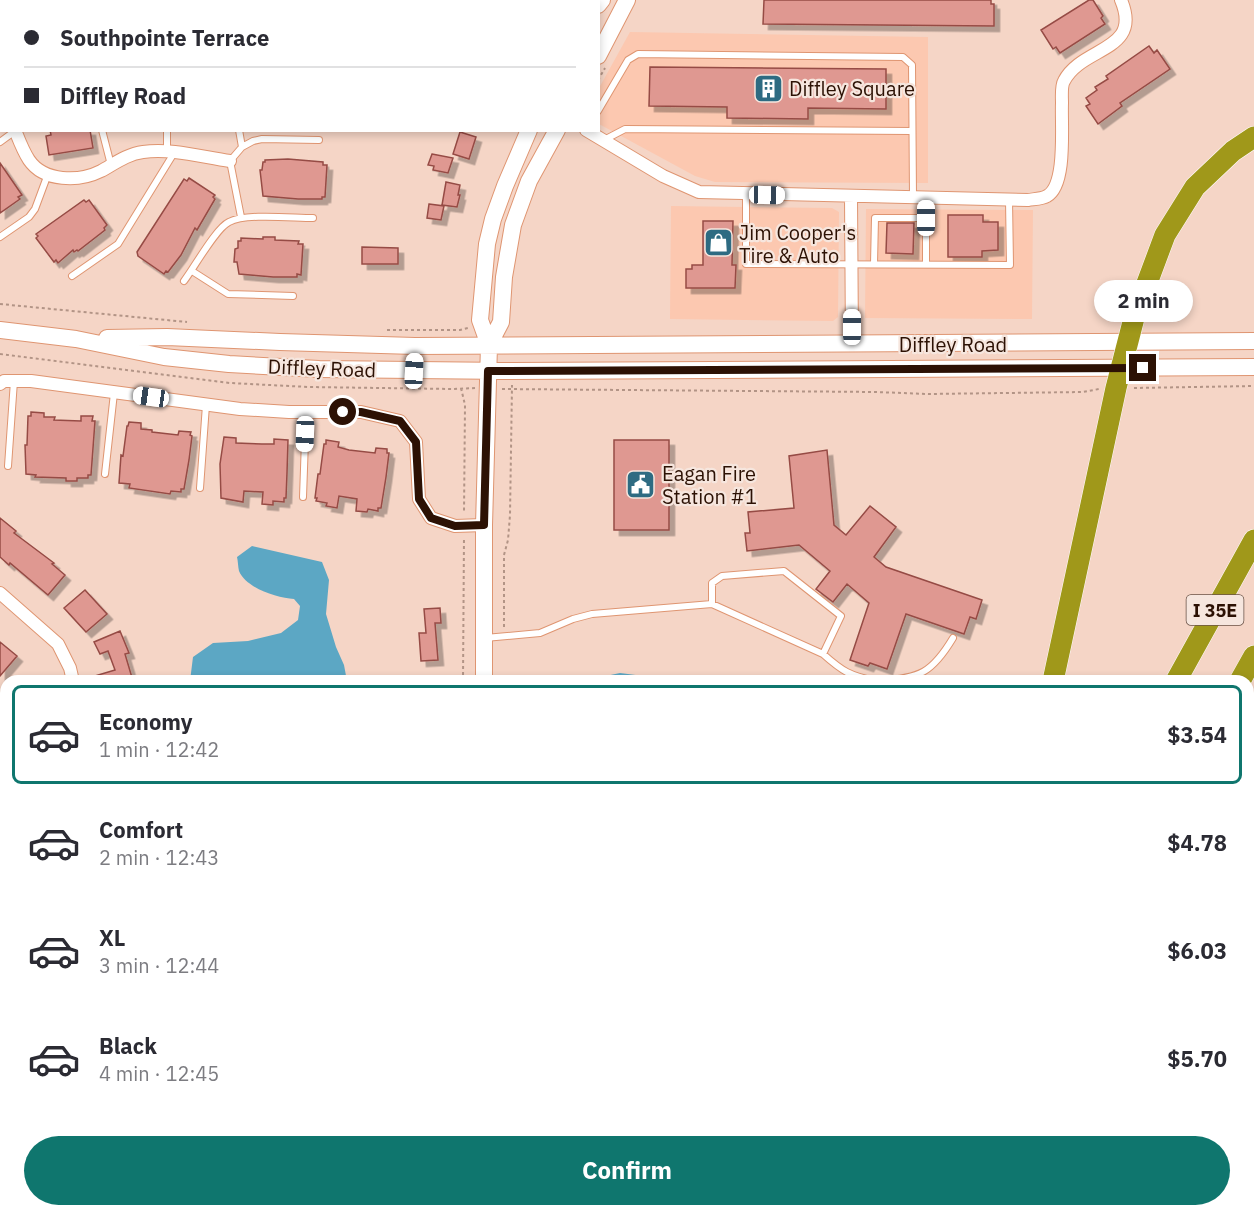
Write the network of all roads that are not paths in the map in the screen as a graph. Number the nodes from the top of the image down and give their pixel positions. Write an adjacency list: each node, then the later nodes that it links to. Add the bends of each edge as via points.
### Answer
1 (627, 0): 3 (main road)
2 (1121, 0): 27 (street, via 1127,14 1120,39 1074,69 1064,82 1057,185 1047,196)
3 (600, 52)
4 (600, 108): 5 (lane, via 628,60 638,54 903,57 912,65)
5 (912, 131): 16 (lane, via 625,129); 25 (lane)
6 (14, 132): 17 (lane)
7 (15, 132): 22 (street, via 29,160)
8 (103, 132): 21 (lane)
9 (166, 132): 19 (lane)
10 (239, 132): 18 (lane)
11 (528, 132): 43 (main road, via 493,219 483,275 481,325)
12 (556, 132): 43 (main road, via 530,181 513,225 501,322)
13 (589, 132): 16 (street)
14 (1254, 137): 41 (highway, via 1195,187 1171,225)
15 (319, 140): 18 (lane, via 262,139)
16 (603, 141): 23 (street, via 699,192)
17 (0, 142)
18 (242, 147): 20 (lane)
19 (171, 152): 20 (street); 21 (street, via 141,152); 36 (lane, via 118,244)
20 (230, 160): 28 (lane)
21 (111, 165): 22 (street, via 87,177)
22 (48, 174): 31 (lane, via 29,217)
23 (746, 195): 24 (street); 32 (lane, via 746,264)
24 (851, 197): 25 (street); 32 (street)
25 (913, 198): 26 (street)
26 (926, 198): 27 (street); 30 (lane)
27 (1009, 200): 34 (lane, via 1010,265)
28 (241, 217): 29 (lane); 35 (lane, via 222,227)
29 (312, 218)
30 (926, 218): 33 (lane, via 875,218); 34 (lane)
31 (0, 237)
32 (851, 264): 33 (lane); 44 (street)
33 (874, 264): 34 (lane)
34 (926, 264)
35 (192, 271): 37 (lane); 38 (lane, via 228,294)
36 (72, 276)
37 (184, 282)
38 (293, 296)
39 (0, 330): 40 (main road, Diffley Road)
40 (76, 339): 45 (main road, Diffley Road, via 167,336); 48 (main road, Diffley Road, via 165,357 229,364)
41 (1127, 342): 42 (main road, Diffley Road); 44 (main road, Diffley Road); 46 (highway)
42 (1254, 342)
43 (489, 345): 44 (main road, Diffley Road); 45 (main road, Diffley Road); 49 (main road)
44 (852, 345)
45 (415, 346): 48 (lane)
46 (1121, 368): 47 (main road, Diffley Road); 49 (main road, Diffley Road); 71 (highway)
47 (1254, 368)
48 (414, 371): 49 (main road, Diffley Road)
49 (488, 371): 59 (main road)
50 (14, 381): 51 (street); 52 (street); 55 (lane)
51 (0, 384)
52 (114, 392): 53 (street); 56 (lane)
53 (206, 404): 54 (street); 57 (lane)
54 (306, 412): 58 (lane); 59 (street, via 361,412 400,421 416,442 419,499 431,518 455,526)
55 (8, 466)
56 (105, 474)
57 (200, 488)
58 (303, 497)
59 (484, 525): 63 (main road)
60 (1254, 540): 72 (highway, I 35E)
61 (0, 593): 67 (street, via 58,644)
62 (712, 604): 63 (lane, via 592,614 540,633); 65 (lane); 65 (lane, via 712,583 722,576 784,571 841,616)
63 (484, 638): 68 (main road)
64 (953, 638): 70 (lane, via 935,664)
65 (823, 654): 69 (lane)
66 (1254, 656): 73 (highway)
67 (72, 675)
68 (484, 675)
69 (851, 675)
70 (918, 675)
71 (1054, 675)
72 (1179, 675)
73 (1243, 675)

